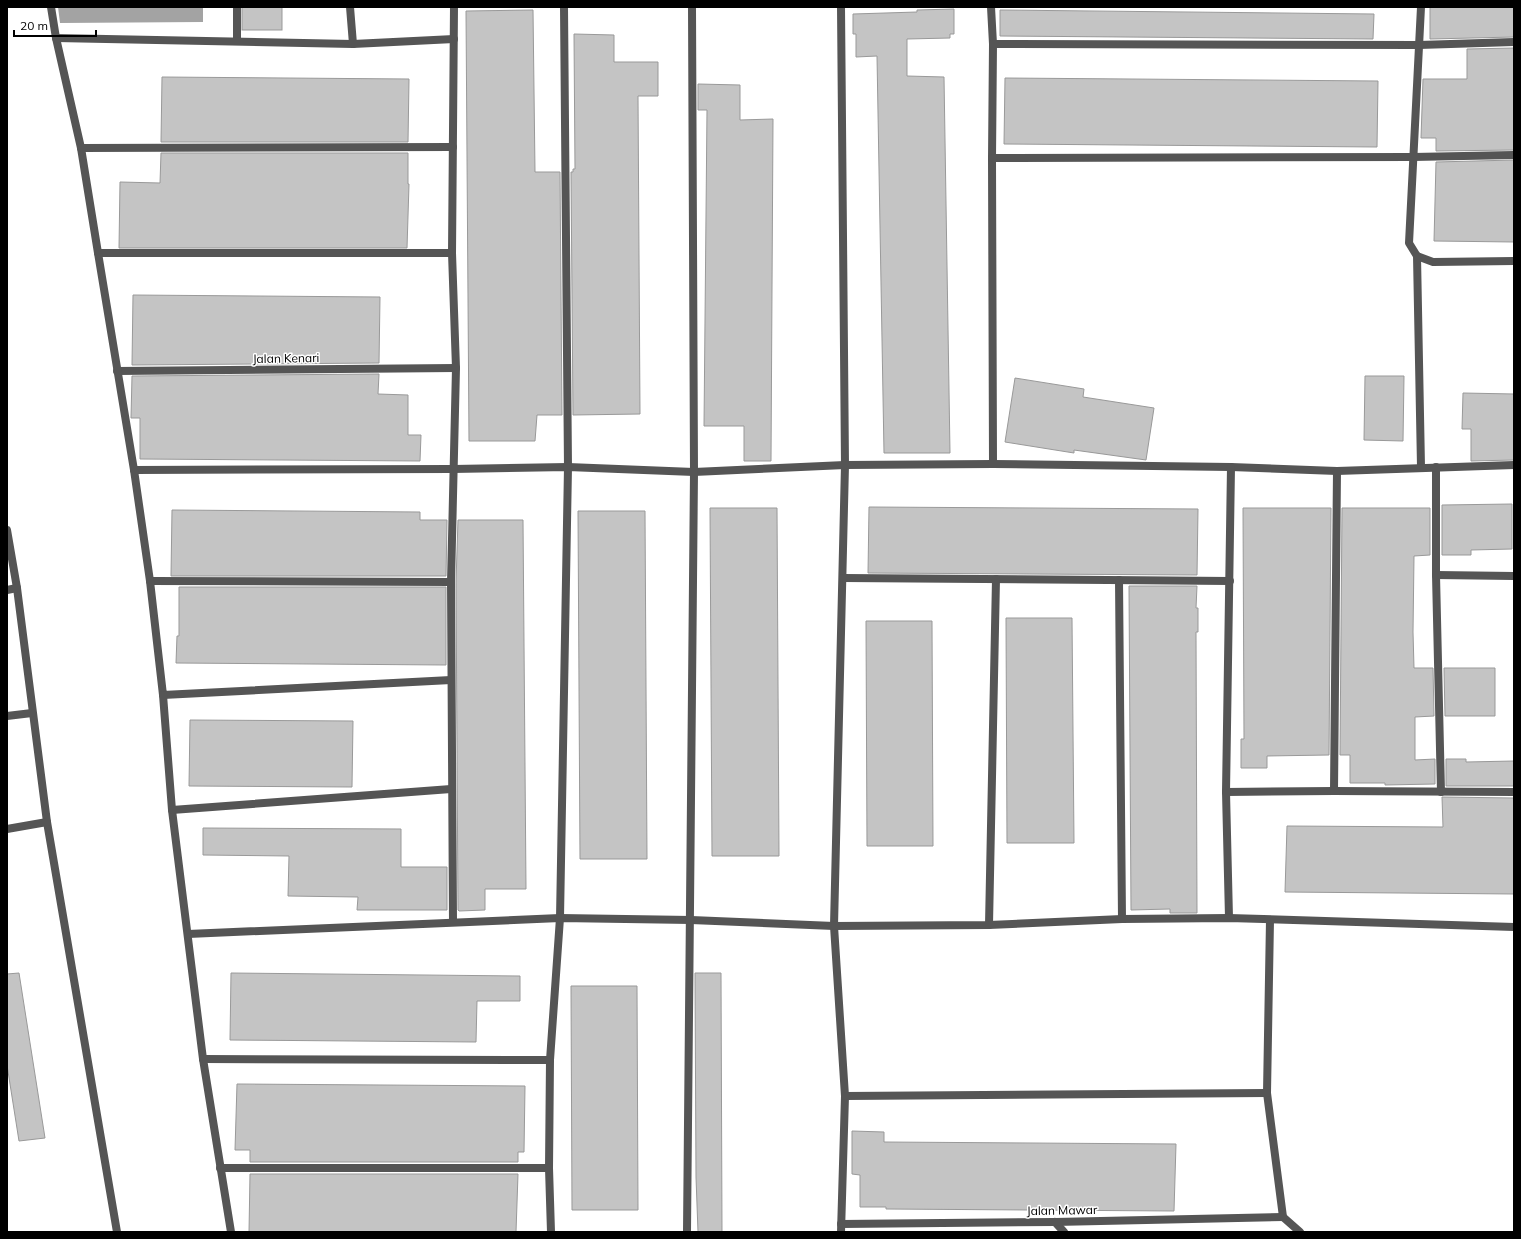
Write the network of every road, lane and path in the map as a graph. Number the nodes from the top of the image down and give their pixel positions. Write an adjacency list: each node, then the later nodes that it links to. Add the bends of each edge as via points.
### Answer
1 (51, 7): 10 (street)
2 (236, 7): 12 (street)
3 (350, 7): 14 (street)
4 (454, 7): 11 (street)
5 (564, 7): 31 (street)
6 (692, 7): 38 (street)
7 (841, 7): 29 (street)
8 (991, 7): 15 (street)
9 (1420, 7): 16 (street)
10 (56, 38): 12 (street); 18 (street)
11 (454, 39): 14 (street); 17 (street)
12 (237, 41): 14 (street)
13 (1514, 42): 16 (street)
14 (353, 44)
15 (993, 44): 16 (street); 21 (street)
16 (1419, 45): 20 (street)
17 (454, 147): 18 (street); 23 (street)
18 (81, 148): 22 (street)
19 (1514, 155): 20 (street)
20 (1413, 157): 21 (street); 24 (street, via 1409,242)
21 (992, 158): 28 (street)
22 (98, 253): 23 (street); 27 (street)
23 (452, 253): 26 (street)
24 (1417, 256): 25 (street, via 1433,262); 34 (street)
25 (1514, 261)
26 (456, 368): 27 (street, Jalan Kenari); 35 (street)
27 (117, 372): 36 (street)
28 (993, 464): 29 (street); 32 (street)
29 (845, 465): 38 (street); 42 (street)
30 (1514, 465): 33 (street)
31 (568, 467): 35 (street); 38 (street); 62 (street)
32 (1231, 467): 37 (street); 46 (street)
33 (1436, 467): 34 (street); 40 (street)
34 (1421, 468): 37 (street)
35 (453, 469): 36 (street); 47 (street)
36 (134, 470): 45 (street)
37 (1337, 471): 55 (street)
38 (694, 472): 65 (street)
39 (7, 530): 48 (street)
40 (1436, 575): 41 (street); 57 (street)
41 (1514, 576)
42 (843, 578): 43 (street); 69 (street)
43 (996, 579): 44 (street); 68 (street)
44 (1119, 580): 46 (street); 64 (street)
45 (150, 581): 47 (street); 51 (street)
46 (1230, 581): 56 (street)
47 (451, 582): 50 (street)
48 (17, 588): 49 (street); 52 (street)
49 (7, 590)
50 (451, 680): 51 (street); 54 (street)
51 (163, 695): 59 (street)
52 (32, 713): 53 (street); 60 (street)
53 (7, 716)
54 (452, 789): 59 (street); 67 (street)
55 (1334, 791): 56 (street); 57 (street)
56 (1226, 792): 63 (street)
57 (1441, 792): 58 (street)
58 (1514, 792)
59 (172, 810): 71 (street)
60 (47, 822): 61 (street); 81 (street)
61 (7, 829)
62 (560, 918): 65 (street); 67 (street); 73 (street)
63 (1229, 918): 64 (street); 66 (street)
64 (1122, 919): 68 (street)
65 (691, 920): 69 (street); 84 (street)
66 (1270, 920): 70 (street); 74 (street)
67 (453, 922): 71 (street)
68 (989, 925): 69 (street)
69 (834, 926): 75 (street)
70 (1514, 927)
71 (188, 934): 72 (street)
72 (203, 1059): 73 (street); 76 (street)
73 (550, 1060): 77 (street)
74 (1267, 1093): 75 (street); 78 (street)
75 (845, 1096): 80 (street)
76 (220, 1168): 77 (street); 82 (street)
77 (549, 1168): 83 (street)
78 (1283, 1217): 79 (street, Jalan Mawar); 86 (street)
79 (1055, 1222): 80 (street, Jalan Mawar); 85 (street)
80 (841, 1228)
81 (117, 1232)
82 (231, 1232)
83 (551, 1232)
84 (687, 1232)
85 (1064, 1232)
86 (1300, 1232)

